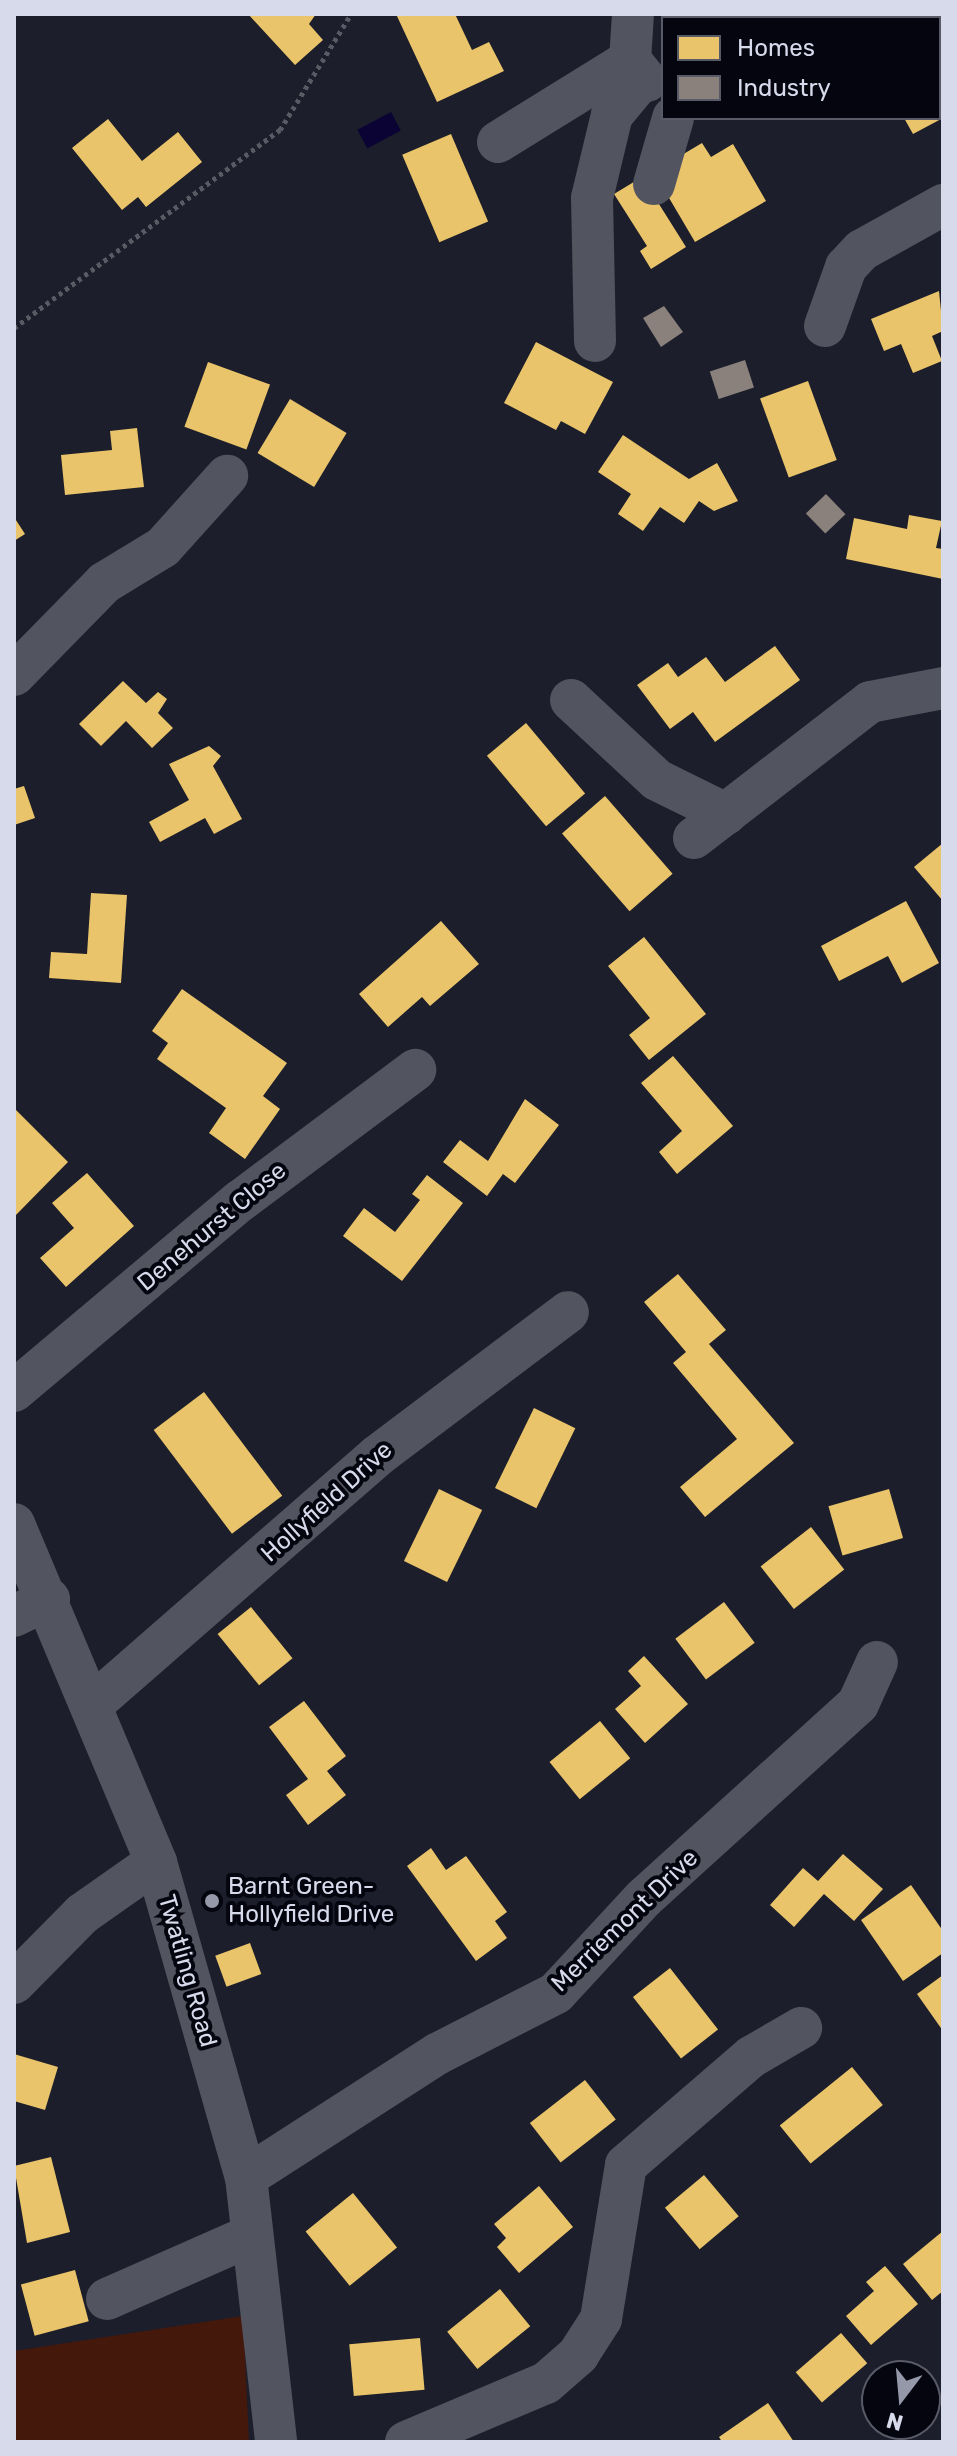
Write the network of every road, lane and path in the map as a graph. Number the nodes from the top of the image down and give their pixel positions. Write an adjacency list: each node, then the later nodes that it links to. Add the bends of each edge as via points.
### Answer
1 (351, 14): 9 (path, via 280,130)
2 (633, 14): 3 (street)
3 (645, 75): 5 (street); 10 (street, via 612,115 592,198)
4 (672, 120): 6 (street)
5 (498, 142)
6 (654, 184)
7 (943, 205): 8 (street, via 854,259)
8 (825, 326)
9 (14, 328)
10 (595, 341)
11 (227, 476): 12 (street, via 163,547 104,583)
12 (14, 675)
13 (943, 688): 14 (street, via 870,702 710,826)
14 (571, 700)
15 (415, 1070): 17 (street, Denehurst Close, via 240,1201)
16 (568, 1312): 21 (street, Hollyfield Drive, via 377,1456)
17 (14, 1391)
18 (14, 1524): 19 (street, Twatling Road)
19 (31, 1608): 21 (street, Twatling Road)
20 (877, 1662): 25 (street, Merriemont Drive, via 858,1704 644,1898 556,1993 437,2054)
21 (94, 1703): 22 (street, Twatling Road)
22 (156, 1862): 23 (street, via 82,1914); 25 (street, Twatling Road)
23 (14, 1983)
24 (801, 2028): 29 (street, via 751,2057 626,2165 601,2319 578,2355 546,2383)
25 (246, 2177): 26 (street, Twatling Road)
26 (252, 2235): 27 (street); 28 (street, Twatling Road)
27 (107, 2299)
28 (276, 2442)
29 (406, 2442)

